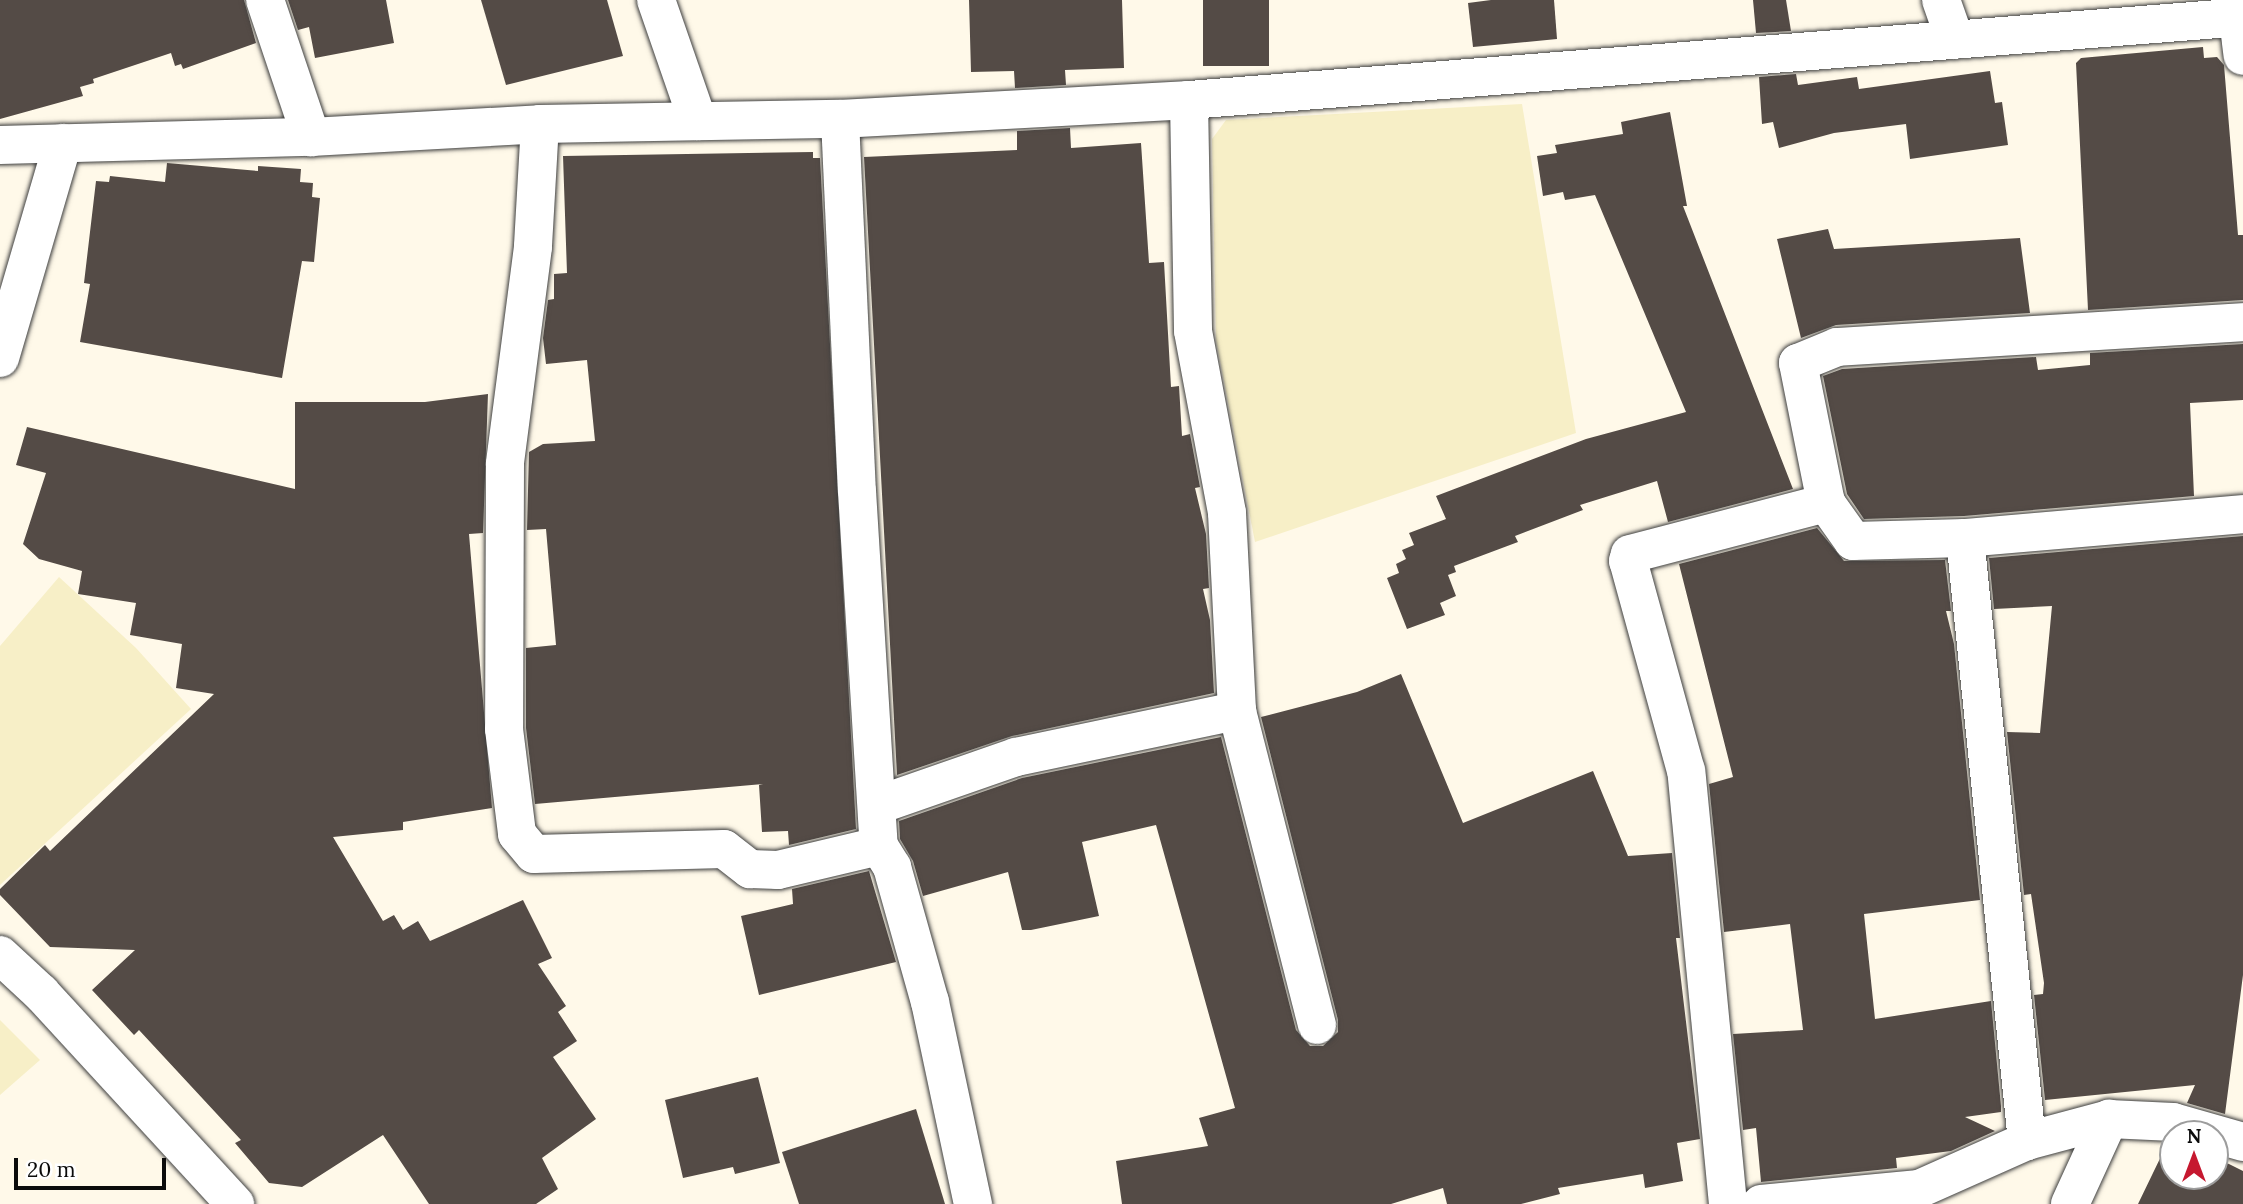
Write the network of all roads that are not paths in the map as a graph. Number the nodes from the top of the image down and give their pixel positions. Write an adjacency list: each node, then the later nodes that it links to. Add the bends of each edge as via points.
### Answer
1 (265, 0): 11 (street)
2 (656, 0): 9 (street)
3 (1941, 0): 5 (street)
4 (2241, 18): 5 (street); 6 (street)
5 (1955, 40): 7 (street)
6 (2243, 56)
7 (1189, 100): 8 (street); 19 (street, via 1193,331 1227,513)
8 (841, 118): 9 (street); 20 (street, via 857,491)
9 (698, 121): 10 (street)
10 (540, 124): 11 (street); 21 (street, via 533,247 505,464 504,729 517,834 534,854 724,849 750,869 778,870)
11 (311, 137): 12 (street)
12 (63, 143): 13 (street); 15 (street)
13 (0, 145)
14 (2243, 322): 16 (street, via 1837,347 1798,363)
15 (0, 358)
16 (1826, 503): 18 (street, via 1853,541); 29 (street, via 1630,554 1628,561 1686,771)
17 (2243, 514): 18 (street)
18 (1965, 538): 25 (street)
19 (1237, 711): 20 (street, via 1016,757); 23 (street)
20 (878, 805): 21 (street)
21 (879, 846): 28 (street, via 892,867 930,1002)
22 (0, 954): 27 (street)
23 (1317, 1025)
24 (2109, 1119): 25 (street); 26 (street, via 2173,1122); 31 (street)
25 (2027, 1141): 30 (street, via 1919,1189)
26 (2243, 1142)
27 (234, 1204)
28 (973, 1204)
29 (1728, 1204)
30 (1761, 1204)
31 (2070, 1204)

